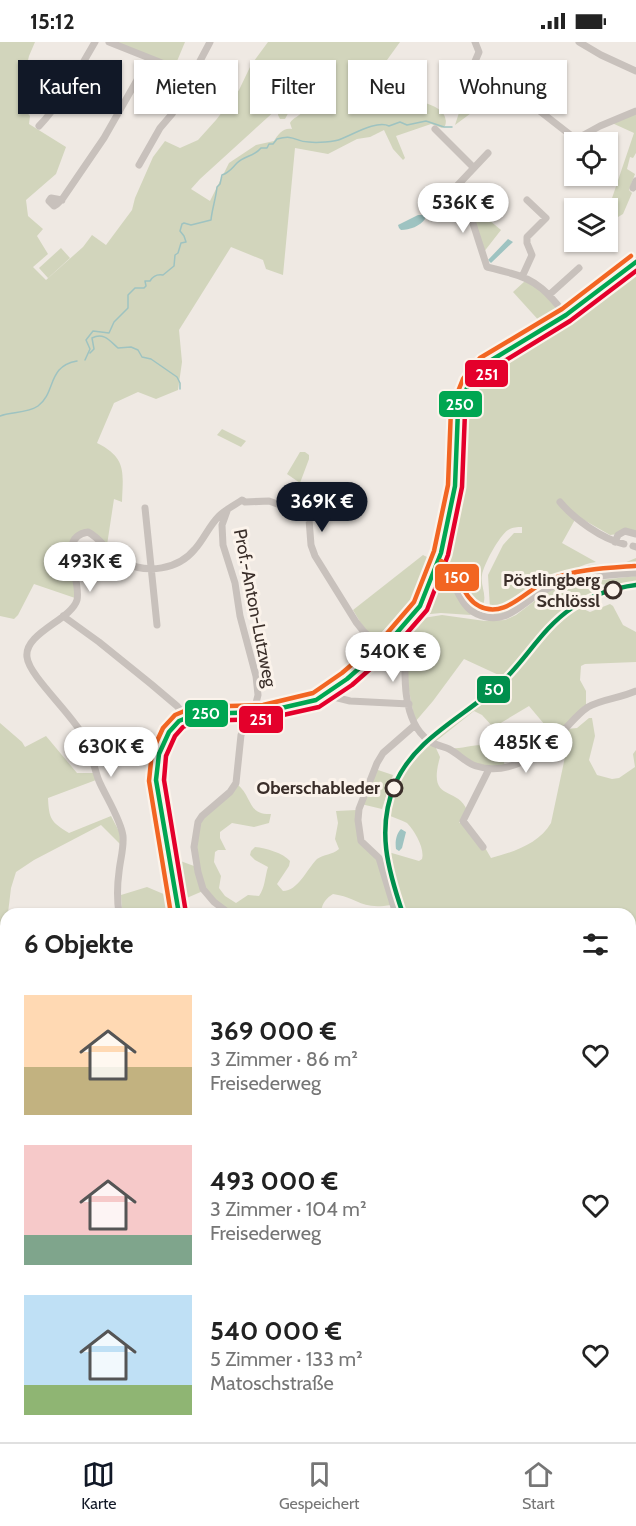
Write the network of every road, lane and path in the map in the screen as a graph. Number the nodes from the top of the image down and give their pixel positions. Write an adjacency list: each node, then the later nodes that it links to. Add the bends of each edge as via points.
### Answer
1 (95, 42): 11 (street, via 68,88)
2 (109, 42): 6 (street)
3 (210, 42): 7 (street)
4 (475, 42): 9 (street, via 479,51 474,70 523,98 573,137)
5 (579, 42): 8 (street)
6 (149, 59): 16 (street, via 104,138)
7 (200, 60)
8 (636, 71)
9 (636, 111)
10 (172, 114): 14 (street)
11 (39, 126)
12 (435, 129): 15 (street)
13 (489, 153): 15 (street)
14 (139, 165)
15 (474, 168): 20 (street, via 454,189 453,197 469,211 487,267)
16 (62, 200)
17 (527, 200): 20 (street, via 546,218 527,237 532,255)
18 (636, 262): 22 (main road)
19 (579, 268): 21 (street)
20 (522, 277): 21 (street, via 541,286)
21 (549, 295): 22 (street)
22 (566, 315): 31 (main road, via 485,364 466,388 458,410 454,498)
23 (560, 502): 29 (street, via 575,519)
24 (145, 508): 32 (street)
25 (228, 509): 26 (street); 27 (street, Prof.-Anton-Lutzweg); 37 (street, via 242,500 269,501 309,519 310,545 315,556 356,622)
26 (215, 521): 27 (street); 32 (street, via 184,560)
27 (222, 525): 41 (street, Prof.-Anton-Lutzweg, via 223,545 257,683)
28 (636, 534): 29 (street, via 621,532)
29 (615, 542): 30 (street)
30 (624, 544)
31 (437, 567): 33 (street, via 446,573 466,607 494,619 506,617 539,593 562,583); 36 (main road, via 422,602)
32 (151, 569): 34 (street, via 124,562 95,535 85,532 71,546 77,599); 35 (street)
33 (636, 573)
34 (63, 616): 42 (street); 46 (street, via 27,649 27,657 31,669 83,734 121,828)
35 (157, 625)
36 (403, 627): 37 (main road); 40 (street)
37 (383, 648): 39 (main road)
38 (636, 691): 44 (street, via 587,708 545,748 526,760)
39 (326, 695): 40 (street, via 350,701); 41 (main road, via 298,705)
40 (409, 704): 43 (street)
41 (252, 713): 42 (main road, via 201,713); 48 (street, Prof.-Anton-Lutzweg, via 240,737 236,783 202,816 195,837 195,860 203,889)
42 (186, 717): 47 (main road, via 166,736 156,771)
43 (415, 725): 44 (street, via 429,741); 49 (street, via 380,757 358,813 361,841 379,858)
44 (489, 770): 45 (street, via 463,821)
45 (483, 847)
46 (119, 908)
47 (177, 908)
48 (221, 908)
49 (394, 908)

